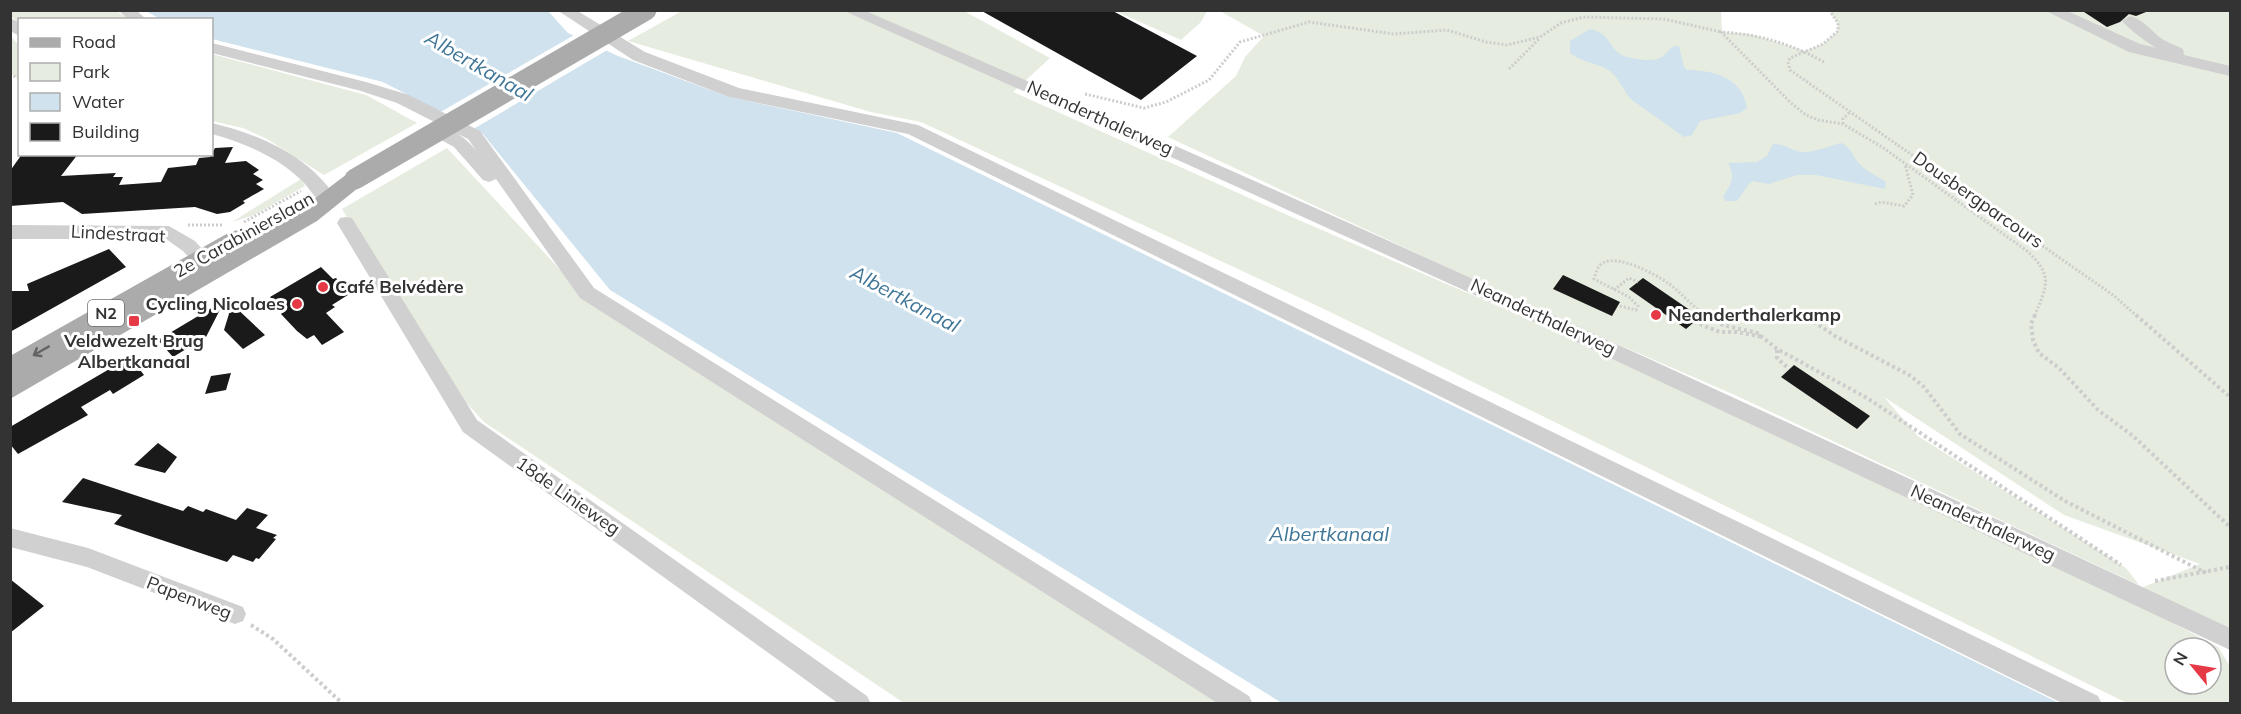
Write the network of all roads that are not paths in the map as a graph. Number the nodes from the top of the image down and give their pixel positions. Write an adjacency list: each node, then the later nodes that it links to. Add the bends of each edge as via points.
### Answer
1 (564, 10): 25 (street, via 639,56 735,93 912,129)
2 (646, 10): 12 (main road, 2e Carabinierslaan / N2, bridge, via 355,179)
3 (849, 10): 20 (street, Neanderthalerweg, via 1495,294)
4 (2052, 11): 6 (street)
5 (2130, 21): 7 (street)
6 (2105, 36): 7 (street, via 2130,34); 9 (street, via 2155,55)
7 (2150, 38): 9 (street)
8 (213, 48): 24 (street, via 403,99 474,135 587,293)
9 (2190, 60): 10 (street)
10 (2230, 71)
11 (213, 129): 12 (street, via 261,145)
12 (322, 192): 15 (main road, 2e Carabinierslaan / N2)
13 (346, 223): 23 (street, 18de Linieweg, via 470,426)
14 (10, 232): 15 (street, Lindestraat, via 169,233)
15 (207, 265): 16 (main road, 2e Carabinierslaan / N2, one-way to 16); 17 (main road, 2e Carabinierslaan / N2)
16 (10, 368)
17 (10, 388)
18 (10, 537): 21 (street, Papenweg, via 88,558)
19 (2148, 582): 20 (street)
20 (2121, 588): 22 (street, Neanderthalerweg)
21 (235, 614)
22 (2230, 639)
23 (860, 704)
24 (1241, 704)
25 (2090, 704)

